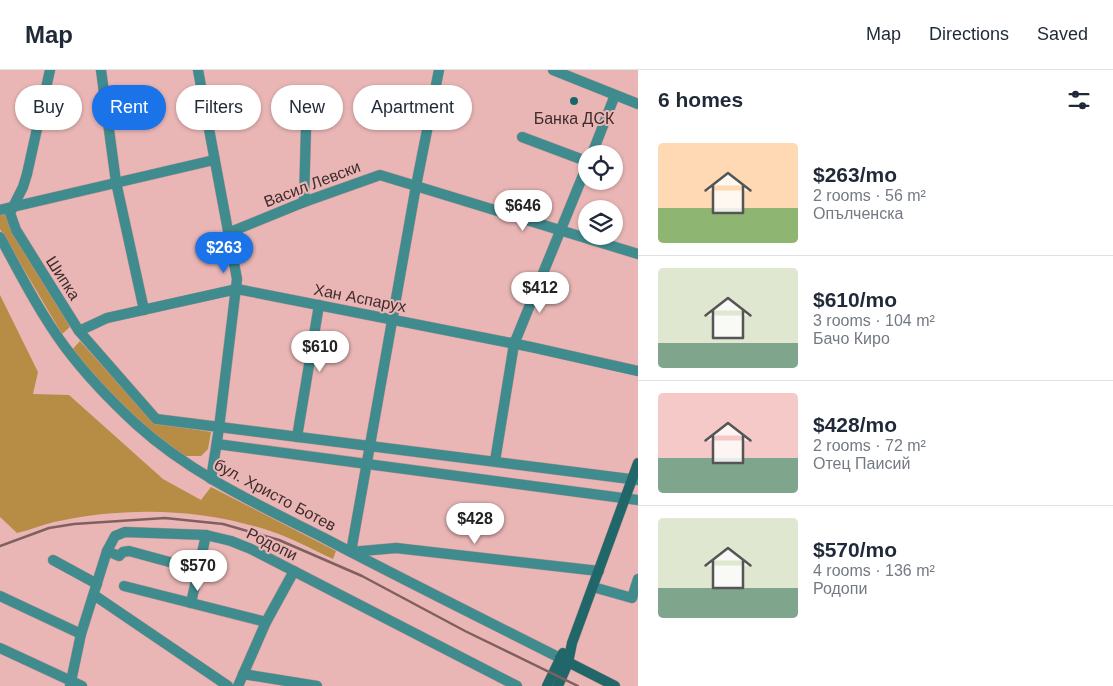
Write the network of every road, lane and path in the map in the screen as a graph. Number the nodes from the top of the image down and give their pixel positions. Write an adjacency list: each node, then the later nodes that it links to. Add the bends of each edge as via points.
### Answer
1 (50, 70): 17 (street, via 27,174)
2 (101, 70): 13 (street)
3 (198, 70): 12 (street)
4 (439, 70): 14 (street)
5 (553, 70): 6 (street)
6 (615, 95): 7 (street); 10 (street)
7 (638, 104)
8 (306, 130): 16 (street)
9 (522, 137): 11 (street)
10 (596, 145)
11 (578, 159)
12 (214, 160): 13 (street); 20 (street)
13 (116, 182): 17 (street); 25 (street)
14 (416, 186): 16 (street, Васил Левски, via 380,175); 19 (street, Васил Левски); 26 (street)
15 (578, 188): 19 (street)
16 (304, 202): 20 (street, Васил Левски)
17 (12, 206): 18 (street); 27 (street, Шипка, via 10,213 16,230)
18 (0, 210)
19 (561, 231): 22 (street, Васил Левски); 28 (street)
20 (228, 233): 23 (street)
21 (0, 236): 37 (street, бул. Христо Ботев, via 29,291 65,347 137,425)
22 (638, 254)
23 (237, 289): 24 (street, Хан Аспарух); 25 (street, Хан Аспарух); 30 (street)
24 (319, 305): 26 (street, Хан Аспарух); 31 (street)
25 (144, 310): 27 (street, Хан Аспарух, via 108,318)
26 (392, 320): 28 (street, Хан Аспарух); 33 (street)
27 (79, 331): 30 (street, Шипка, via 156,419)
28 (514, 344): 29 (street, Хан Аспарух); 34 (street)
29 (638, 371)
30 (220, 428): 31 (street, Шипка); 32 (street)
31 (297, 437): 33 (street, Шипка)
32 (217, 444): 36 (street); 37 (street)
33 (370, 445): 34 (street, Шипка); 36 (street)
34 (495, 461): 38 (street, Шипка)
35 (638, 463): 38 (main road)
36 (367, 465): 39 (street); 43 (street)
37 (211, 479): 43 (street, бул. Христо Ботев)
38 (635, 480): 39 (main road)
39 (625, 498): 40 (street); 47 (main road)
40 (638, 500)
41 (206, 536): 42 (street, Родопи, via 125,532 115,536); 45 (street); 46 (street, Родопи, via 231,541)
42 (106, 551): 45 (street, via 119,556 129,551); 49 (street, Родопи)
43 (351, 552): 47 (street, via 396,548); 58 (street, бул. Христо Ботев)
44 (53, 560): 49 (street)
45 (199, 570): 54 (street)
46 (294, 571): 55 (street); 65 (street, Родопи)
47 (599, 571): 51 (main road)
48 (638, 579): 51 (street, via 632,598)
49 (97, 584): 52 (street, Родопи)
50 (124, 586): 54 (street)
51 (593, 587): 58 (main road)
52 (94, 595): 56 (street, Родопи); 62 (street)
53 (0, 596): 56 (street)
54 (190, 603): 55 (street)
55 (266, 622): 59 (street)
56 (81, 634): 60 (street, Родопи)
57 (0, 648): 60 (street)
58 (564, 660): 66 (main road); 67 (main road); 68 (main road, бул. Христо Ботев)
59 (243, 674): 63 (street); 64 (street)
60 (71, 684): 61 (street)
61 (82, 686)
62 (228, 686)
63 (238, 686)
64 (317, 686)
65 (517, 686)
66 (548, 686)
67 (558, 686)
68 (615, 686)

